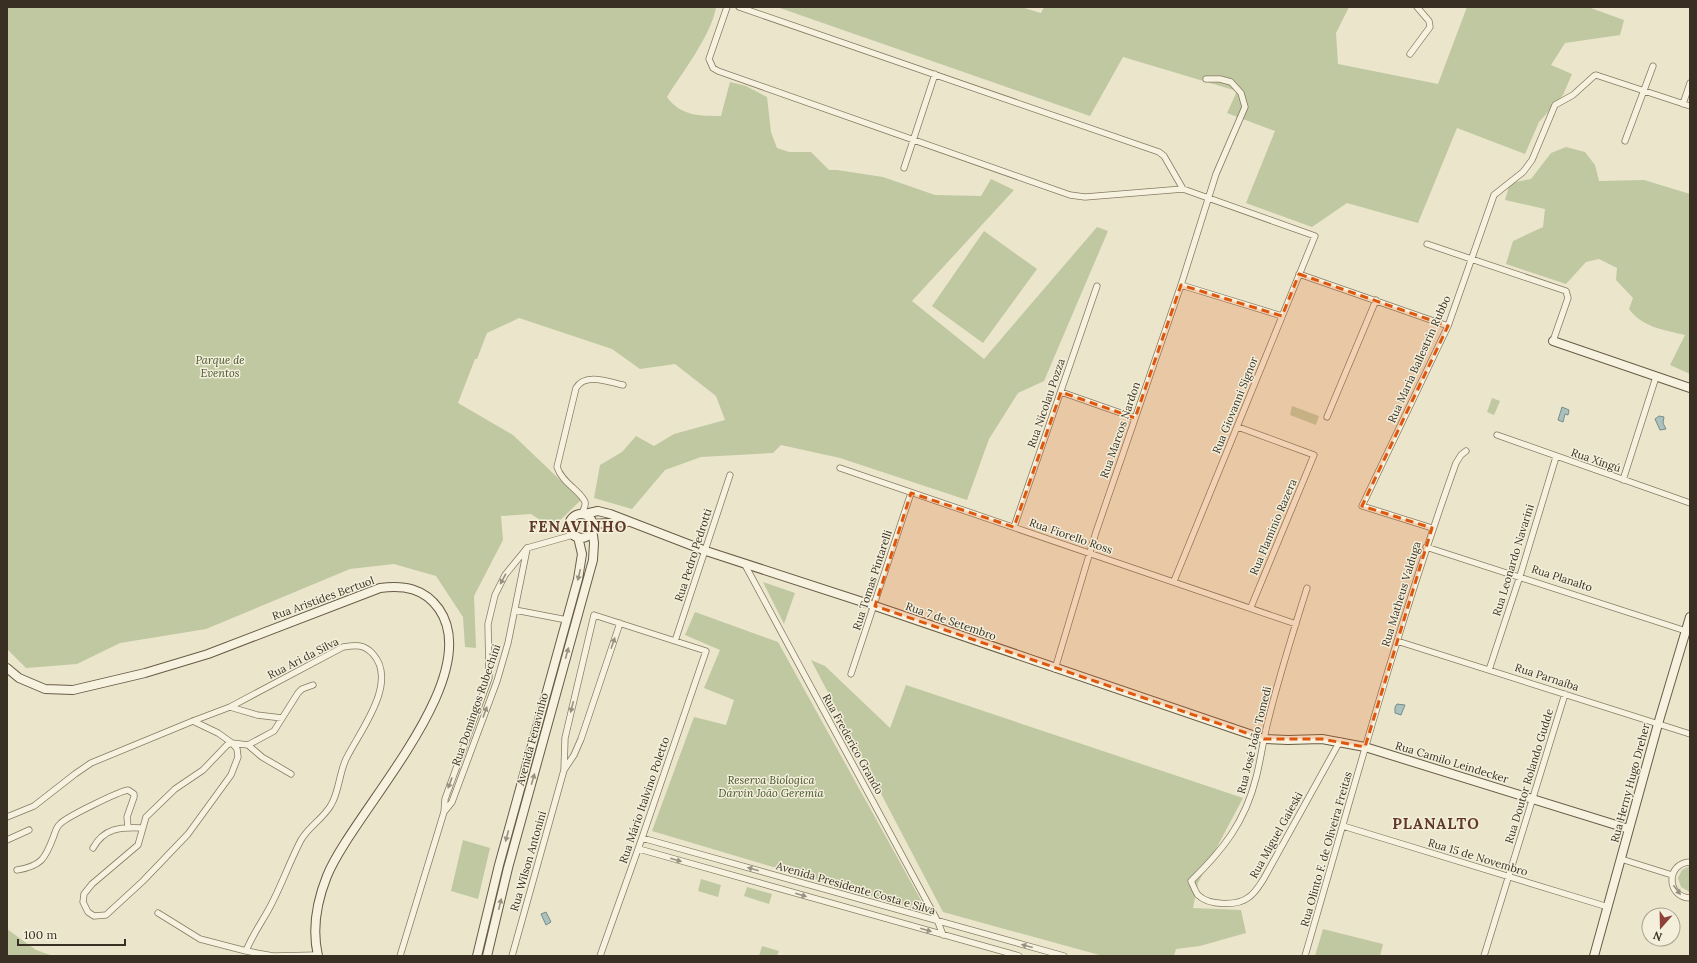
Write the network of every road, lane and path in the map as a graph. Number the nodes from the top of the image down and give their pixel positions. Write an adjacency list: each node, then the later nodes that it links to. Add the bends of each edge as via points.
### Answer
1 (727, 7): 12 (street, via 709,59 713,68)
2 (739, 7): 6 (street)
3 (1417, 7): 4 (street, via 1429,21 1430,27)
4 (1410, 54)
5 (1653, 66): 9 (street)
6 (935, 74): 12 (street); 15 (street, via 1159,152 1164,156)
7 (1206, 79): 16 (street, Rua Marcos Nardon, via 1220,78 1231,82 1241,93 1245,107 1222,160)
8 (1690, 83): 10 (street)
9 (1644, 91): 10 (street); 13 (street); 18 (street, Rua Maria Ballestrin Rubbo, via 1596,75 1573,95 1555,105 1528,166 1494,195)
10 (1683, 104): 11 (street)
11 (1690, 106)
12 (912, 141): 14 (street); 15 (street, via 1070,195 1085,197)
13 (1625, 141)
14 (904, 168)
15 (1183, 189): 16 (street)
16 (1210, 198): 19 (street, Rua Giovanni Signor, via 1315,236); 21 (street, Rua Marcos Nardon)
17 (1427, 244): 18 (street)
18 (1472, 258): 24 (street, Rua Maria Ballestrin Rubbo); 25 (street, via 1566,291 1568,298)
19 (1299, 274): 22 (street); 23 (street, Rua Giovanni Signor)
20 (1097, 286): 29 (street, Rua Nicolau Pozza)
21 (1181, 286): 23 (street); 31 (street, Rua Marcos Nardon)
22 (1376, 300): 24 (street); 30 (street)
23 (1282, 316): 32 (street, Rua Giovanni Signor)
24 (1448, 326): 45 (street, Rua Maria Ballestrin Rubbo, via 1362,506)
25 (1553, 341): 26 (street)
26 (1656, 377): 28 (street); 38 (street)
27 (623, 385): 41 (street, via 586,379 576,388 557,467 564,480 584,501)
28 (1690, 388)
29 (1060, 392): 31 (street); 44 (street, Rua Nicolau Pozza)
30 (1327, 417)
31 (1135, 418): 50 (street, Rua Marcos Nardon)
32 (1238, 427): 53 (street, Rua Giovanni Signor); 58 (street, Rua Flaminio Razera, via 1314,455)
33 (1496, 436): 35 (street, Rua Xingú)
34 (1466, 451): 45 (street, Rua Matheus Valduga, via 1456,463)
35 (1556, 457): 38 (street, Rua Xingú); 52 (street, Rua Leonardo Navarini)
36 (840, 468): 39 (street, Rua Fiorello Ross)
37 (730, 475): 49 (street, Rua Pedro Pedrotti)
38 (1623, 480): 40 (street, Rua Xingú)
39 (911, 493): 44 (street, Rua Fiorello Ross); 57 (street, Rua Tomas Pintarelli)
40 (1690, 503)
41 (583, 514): 42 (street, Rua 7 de Setembro, via 598,511); 43 (street, via 590,518); 46 (street, via 576,515 570,520 569,528)
42 (632, 522): 43 (street, Rua 7 de Setembro); 49 (street, Rua 7 de Setembro)
43 (592, 526): 46 (street, via 589,534); 56 (street, Avenida Fenavinho, via 593,560)
44 (1014, 527): 50 (street, Rua Fiorello Ross)
45 (1432, 528): 47 (street, Rua Matheus Valduga)
46 (576, 536): 48 (street); 55 (street, Avenida Fenavinho, one-way to 55, via 582,554)
47 (1426, 547): 52 (street, Rua Planalto); 66 (street, Rua Matheus Valduga)
48 (527, 548): 59 (street, Rua Domingos Rubechini); 90 (street, Rua Domingos Rubechini, one-way to 90, via 505,575 490,608 489,678 445,799)
49 (706, 551): 51 (street, Rua 7 de Setembro); 65 (street, Rua Pedro Pedrotti)
50 (1090, 554): 53 (street, Rua Fiorello Ross); 68 (street, Rua Marcos Nardon)
51 (744, 563): 57 (street, Rua 7 de Setembro); 120 (street, Rua Frederico Grando)
52 (1520, 576): 64 (street, Rua Planalto); 69 (street, Rua Leonardo Navarini)
53 (1174, 581): 58 (street, Rua Fiorello Ross)
54 (1307, 588): 63 (street, Rua José João Tomedi)
55 (572, 600): 56 (street); 61 (street, Avenida Fenavinho)
56 (581, 603): 75 (street, Avenida Fenavinho, one-way to 56)
57 (875, 606): 68 (street, Rua 7 de Setembro); 70 (street, Rua Tomas Pintarelli)
58 (1250, 607): 63 (street, Rua Fiorello Ross)
59 (515, 610): 61 (street); 90 (street, Rua Domingos Rubechini, one-way to 59, via 452,802 497,681)
60 (1690, 617): 64 (street, Rua Herny Hugo Dreher)
61 (567, 620): 73 (street, Avenida Fenavinho)
62 (620, 623): 65 (street); 87 (street, Rua Wilson Antonini, one-way to 62, via 581,739); 87 (street, Rua Wilson Antonini, one-way to 87, via 594,615 565,738)
63 (1296, 624): 80 (street, Rua José João Tomedi)
64 (1688, 632): 78 (street, Rua Herny Hugo Dreher)
65 (676, 641): 99 (street, Rua Mário Italvino Poletto, via 706,651)
66 (1397, 641): 69 (street, Rua Parnaíba); 84 (street, Rua Matheus Valduga)
67 (7, 668): 123 (street, Rua Aristides Bertuol, via 19,678 45,689 73,690 145,673 208,654 380,588 400,586 427,596 444,617 450,644 448,663 431,708 416,736 348,836 327,875 317,914)
68 (1056, 669): 80 (street, Rua 7 de Setembro)
69 (1489, 670): 72 (street, Rua Parnaíba)
70 (851, 674)
71 (313, 685): 76 (street, via 298,693)
72 (1565, 694): 78 (street, Rua Parnaíba); 89 (street, Rua Doutor Rolando Gudde)
73 (543, 706): 75 (street); 85 (street, Avenida Fenavinho)
74 (230, 708): 76 (street); 77 (street, Rua Ari da Silva); 122 (street, Rua Ari da Silva, via 343,647 357,645 367,648 376,658 382,672 380,693 346,759 332,804 306,832)
75 (552, 708): 86 (street, Avenida Fenavinho)
76 (282, 718): 83 (street, via 274,731)
77 (192, 721): 82 (street); 93 (street, Rua Ari da Silva, via 91,764 34,806)
78 (1658, 724): 79 (street, Rua Parnaíba); 97 (street, Rua Herny Hugo Dreher)
79 (1690, 734)
80 (1264, 739): 81 (street, Rua Camilo Leindecker); 111 (street, Rua José João Tomedi, via 1256,779 1243,816 1226,843)
81 (1340, 741): 84 (street, Rua Camilo Leindecker); 111 (street, Rua Miguel Gaieski, via 1263,880 1250,897 1231,903 1206,899 1199,895)
82 (232, 742): 83 (street); 96 (street, via 204,770 180,785 158,804 146,817); 96 (street, via 237,749 236,765 188,834 112,911 100,917 88,912 83,902 84,894 92,884 138,845)
83 (248, 745): 88 (street, via 262,757)
84 (1366, 747): 89 (street, Rua Camilo Leindecker); 94 (street, Rua Olinto F. de Oliveira Freitas)
85 (528, 760): 86 (street); 91 (street, Avenida Fenavinho)
86 (537, 763): 92 (street, Avenida Fenavinho, one-way to 86)
87 (564, 770): 127 (street, Rua Wilson Antonini)
88 (291, 774)
89 (1533, 798): 97 (street, Rua Camilo Leindecker); 110 (street, Rua Doutor Rolando Gudde)
90 (444, 812): 124 (street, Rua Domingos Rubechini)
91 (514, 812): 92 (street); 105 (street, Avenida Fenavinho, one-way to 105)
92 (523, 815): 106 (street, Avenida Fenavinho)
93 (7, 817)
94 (1343, 826): 110 (street, Rua 15 de Novembro); 131 (street, Rua Olinto F. de Oliveira Freitas)
95 (128, 827): 96 (street); 101 (street, via 102,834); 107 (street, via 127,818 134,794 128,790 59,824 41,862)
96 (142, 828)
97 (1629, 829): 103 (street, Rua Herny Hugo Dreher)
98 (28, 830): 100 (street)
99 (642, 838): 102 (street, Rua Mário Italvino Poletto); 109 (street, Avenida Presidente Costa e Silva, one-way to 99)
100 (7, 840)
101 (92, 848)
102 (639, 849): 112 (street, Avenida Presidente Costa e Silva, one-way to 112); 128 (street, Rua Mário Italvino Poletto)
103 (1621, 859): 108 (street); 116 (street, Rua Herny Hugo Dreher)
104 (1690, 862): 108 (street, via 1678,866)
105 (499, 865): 106 (street); 118 (street, Avenida Fenavinho)
106 (508, 868): 119 (street, Avenida Fenavinho, one-way to 106)
107 (17, 870)
108 (1672, 875): 115 (street, one-way to 115, via 1676,892)
109 (777, 876): 112 (street); 113 (street, Avenida Presidente Costa e Silva)
110 (1509, 876): 116 (street, Rua 15 de Novembro); 132 (street, Rua Doutor Rolando Gudde)
111 (1191, 881)
112 (774, 887): 114 (street, Avenida Presidente Costa e Silva, one-way to 114)
113 (817, 887): 114 (street); 120 (street, Avenida Presidente Costa e Silva)
114 (814, 898): 121 (street, Avenida Presidente Costa e Silva, one-way to 121)
115 (1690, 898)
116 (1608, 907): 133 (street, Rua Herny Hugo Dreher)
117 (158, 913): 122 (street, via 200,940)
118 (486, 919): 119 (street); 125 (street, Avenida Fenavinho)
119 (496, 921): 126 (street, Avenida Fenavinho)
120 (938, 922): 121 (street, Rua Frederico Grando); 130 (street, Avenida Presidente Costa e Silva, one-way to 120)
121 (943, 935): 129 (street, Avenida Presidente Costa e Silva)
122 (246, 951): 123 (street, via 273,956)
123 (318, 955)
124 (400, 956)
125 (477, 956)
126 (487, 956)
127 (512, 956)
128 (600, 956)
129 (1019, 956)
130 (1064, 956)
131 (1305, 956)
132 (1484, 956)
133 (1594, 956)

